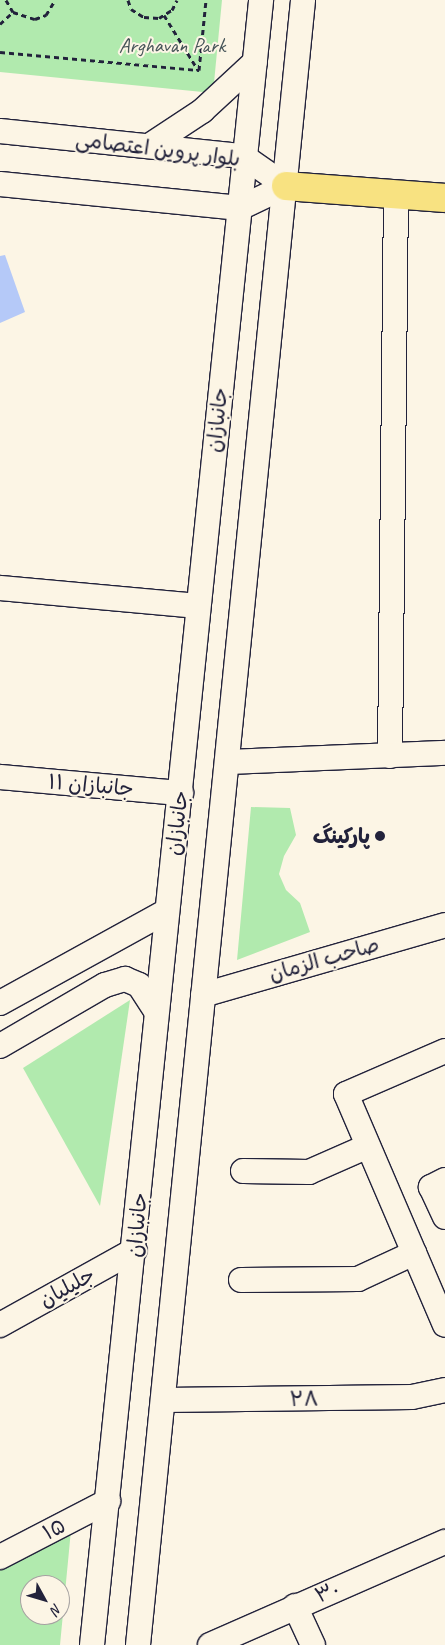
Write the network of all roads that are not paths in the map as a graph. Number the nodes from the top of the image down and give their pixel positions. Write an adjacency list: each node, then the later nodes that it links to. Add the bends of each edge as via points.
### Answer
1 (261, 0): 3 (street, جانبازان)
2 (303, 0): 8 (street, جانبازان)
3 (254, 62): 5 (street, via 202,111); 6 (street, جانبازان)
4 (0, 131): 5 (street, بلوار پروین اعتصامی)
5 (150, 146): 6 (street, بلوار پروین اعتصامی)
6 (243, 156): 8 (street, بلوار پروین اعتصامی); 11 (street, جانبازان)
7 (0, 184): 11 (street)
8 (286, 186): 9 (main road); 11 (street); 16 (street, جانبازان)
9 (396, 193): 10 (main road); 15 (street)
10 (445, 198)
11 (240, 208): 13 (street, جانبازان)
12 (0, 588): 13 (street)
13 (197, 606): 18 (street, جانبازان)
14 (445, 753): 15 (street)
15 (390, 756): 16 (street)
16 (228, 762): 21 (street, جانبازان)
17 (0, 777): 18 (street, ۱۱ جانبازان)
18 (181, 793): 19 (street, جانبازان)
19 (165, 912): 22 (street); 23 (street, جانبازان)
20 (445, 925): 21 (street, صاحب الزمان)
21 (203, 995): 36 (street, جانبازان)
22 (0, 1003)
23 (156, 1012): 24 (street, via 139,985 125,979 105,985); 30 (street, جانبازان)
24 (0, 1046)
25 (445, 1051): 26 (street, via 346,1094)
26 (368, 1146): 27 (street, via 309,1172); 31 (street)
27 (243, 1172)
28 (445, 1180): 29 (street, via 432,1187)
29 (445, 1216)
30 (135, 1250): 33 (street, جلیلیان); 37 (street, جانبازان)
31 (414, 1253): 32 (street, via 358,1279); 34 (street)
32 (242, 1280)
33 (0, 1325)
34 (445, 1325)
35 (445, 1390): 36 (street, ۲۸, via 412,1397)
36 (163, 1400): 42 (street, جانبازان)
37 (108, 1501): 39 (street, ۱۵); 41 (street, جانبازان)
38 (445, 1542): 40 (street, ۳۰)
39 (0, 1557)
40 (295, 1606): 43 (street, ۳۰); 44 (street)
41 (92, 1645)
42 (138, 1645)
43 (210, 1645)
44 (313, 1645)

